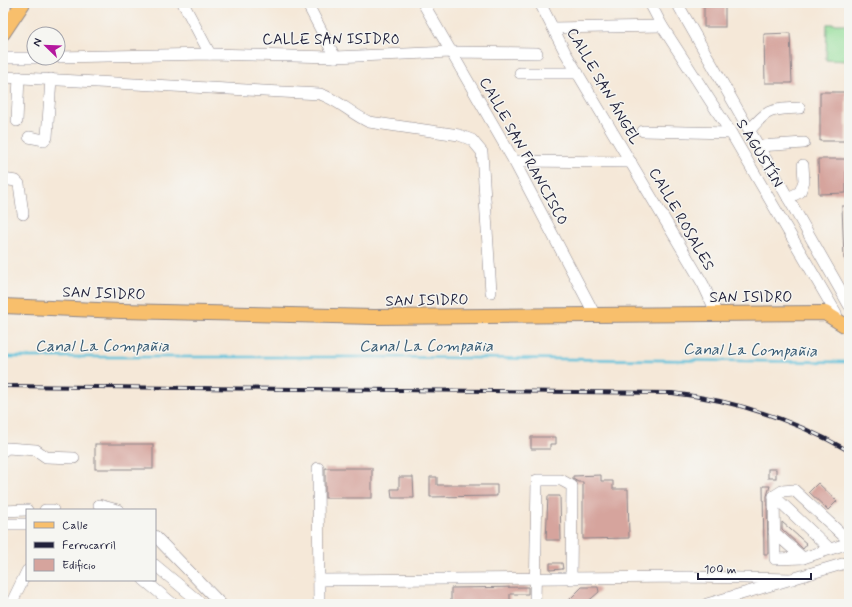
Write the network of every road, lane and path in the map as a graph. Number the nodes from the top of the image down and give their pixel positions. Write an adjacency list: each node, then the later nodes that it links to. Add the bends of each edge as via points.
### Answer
1 (5, 3): 11 (street)
2 (23, 3): 11 (main road)
3 (183, 3): 14 (street)
4 (307, 3): 16 (street)
5 (423, 3): 12 (street, CALLE SAN FRANCISCO)
6 (540, 3): 10 (street, CALLE SAN ÁNGEL)
7 (650, 3): 9 (street, S AGUSTÍN)
8 (677, 3): 26 (street)
9 (662, 26): 10 (street); 28 (street, S AGUSTÍN)
10 (553, 28): 20 (street, CALLE SAN ÁNGEL)
11 (4, 31)
12 (451, 52): 13 (street, CALLE SAN ISIDRO); 16 (street, CALLE SAN ISIDRO); 32 (street, CALLE SAN FRANCISCO)
13 (537, 53)
14 (210, 54): 15 (street, CALLE SAN ISIDRO); 16 (street, CALLE SAN ISIDRO)
15 (66, 57)
16 (335, 57)
17 (3, 58): 18 (street)
18 (26, 58)
19 (520, 73): 20 (street)
20 (578, 73): 33 (street, CALLE SAN ÁNGEL)
21 (3, 77): 22 (street)
22 (19, 77): 23 (street); 25 (street)
23 (51, 79): 29 (street, via 47,137 44,140); 38 (street, via 320,94 330,97 369,122 459,135 472,140 482,152)
24 (800, 108): 26 (street, via 774,110 762,115)
25 (17, 121)
26 (750, 130): 31 (street)
27 (643, 131): 28 (street)
28 (731, 133): 44 (street, S AGUSTÍN)
29 (29, 137)
30 (804, 143): 31 (street)
31 (758, 146): 36 (street)
32 (514, 161): 33 (street); 43 (street, CALLE SAN FRANCISCO)
33 (631, 162): 42 (street, CALLE ROSALES, via 703,284)
34 (803, 165): 36 (street, via 804,182 800,192)
35 (3, 179): 37 (street, via 19,184)
36 (788, 198): 39 (street)
37 (23, 214)
38 (491, 292)
39 (847, 299)
40 (3, 306): 43 (main road, SAN ISIDRO, via 374,317)
41 (849, 312): 44 (street)
42 (717, 314): 43 (main road, SAN ISIDRO); 44 (main road, SAN ISIDRO, via 825,313)
43 (595, 315)
44 (843, 322)
45 (3, 451): 46 (street, via 7,448 36,450 46,457)
46 (74, 458)
47 (318, 468): 66 (street)
48 (774, 496): 56 (street); 58 (street, via 782,490 794,490); 59 (street)
49 (99, 505): 50 (street)
50 (114, 509)
51 (26, 510): 53 (street)
52 (3, 511): 53 (street)
53 (15, 511): 55 (street)
54 (3, 524): 55 (street)
55 (22, 524)
56 (774, 532): 60 (street); 60 (street, via 774,559)
57 (156, 537): 72 (street)
58 (849, 542): 59 (street)
59 (830, 549): 60 (street)
60 (803, 558)
61 (849, 562): 65 (street)
62 (156, 566): 71 (street)
63 (26, 573): 69 (street)
64 (571, 579): 65 (street); 67 (street); 67 (street, via 576,486 561,480 537,480)
65 (793, 579): 75 (street)
66 (319, 580): 67 (street); 73 (street)
67 (535, 580): 74 (street)
68 (145, 581): 70 (street)
69 (12, 604)
70 (173, 604)
71 (202, 604)
72 (221, 604)
73 (319, 604)
74 (535, 604)
75 (707, 604)

